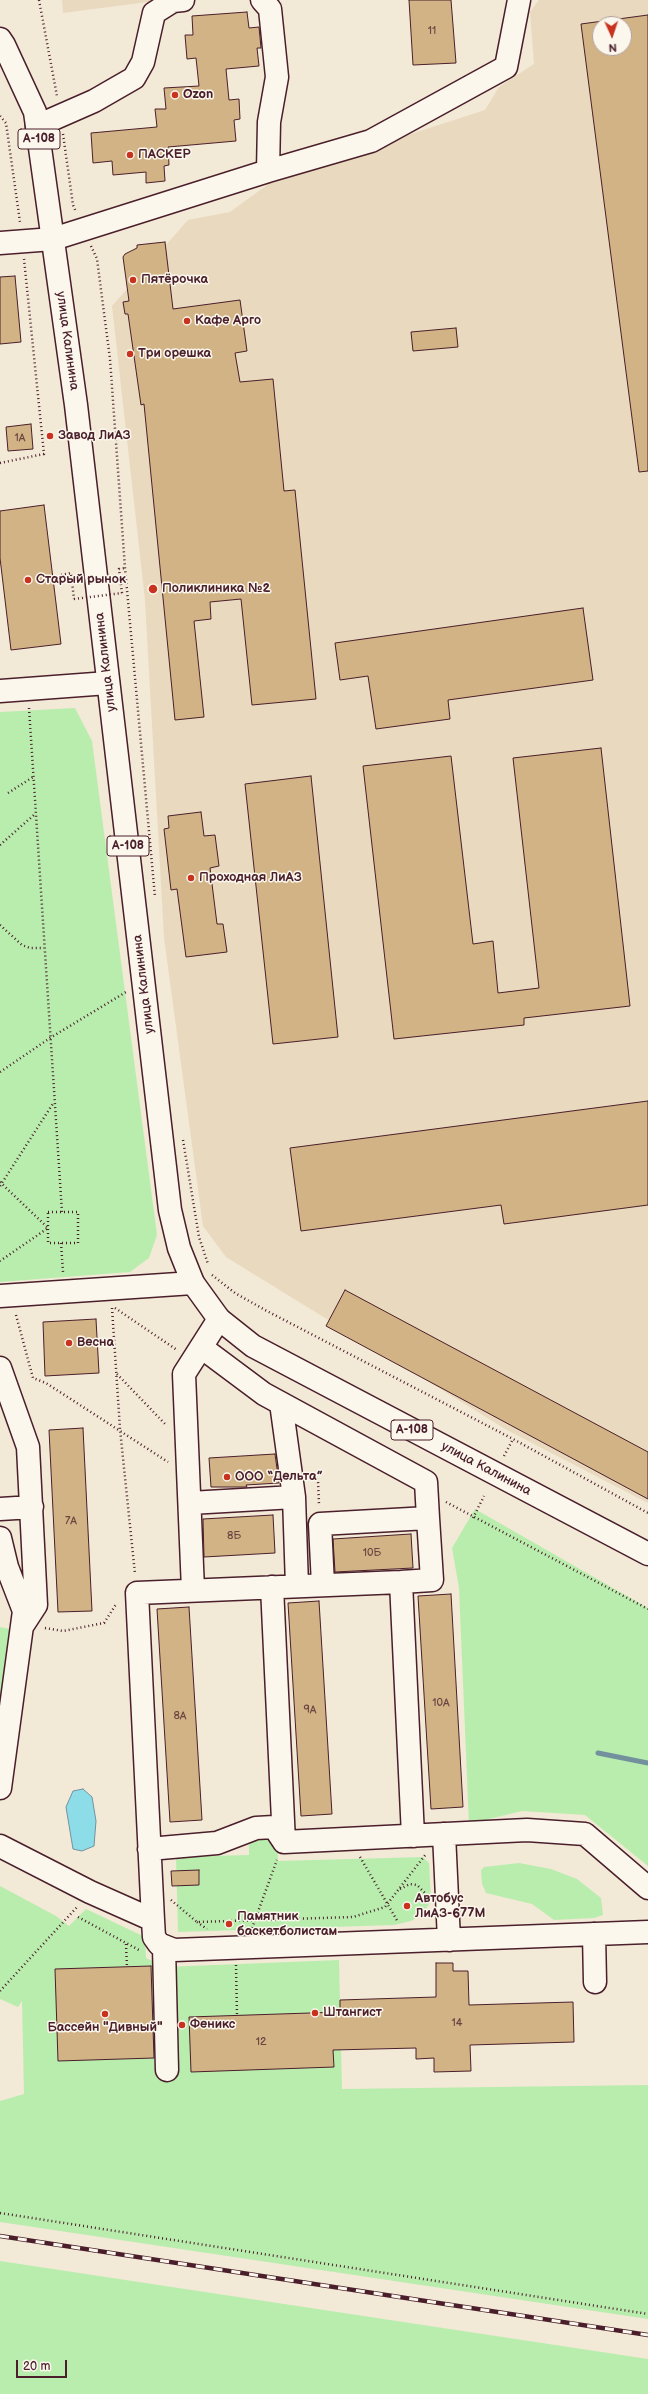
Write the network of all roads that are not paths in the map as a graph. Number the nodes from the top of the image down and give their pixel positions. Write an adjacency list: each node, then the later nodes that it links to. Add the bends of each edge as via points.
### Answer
1 (183, 0): 5 (main road, via 173,1 154,13 143,62 134,78 94,101)
2 (262, 0): 6 (main road, via 270,9 277,77 269,122)
3 (519, 0): 6 (main road, via 506,67 372,141)
4 (1, 42): 5 (main road, улица Калинина / А-108, via 35,112)
5 (37, 126): 7 (main road, улица Калинина / А-108)
6 (268, 171): 7 (main road)
7 (53, 239): 8 (main road); 9 (main road, улица Калинина / А-108, via 76,405)
8 (0, 242)
9 (108, 683): 10 (main road); 11 (main road, улица Калинина / А-108, via 170,1210 179,1248)
10 (0, 691)
11 (202, 1279): 12 (main road); 13 (main road, улица Калинина / А-108)
12 (7, 1303)
13 (219, 1319): 14 (main road); 23 (main road, улица Калинина / А-108, via 253,1346)
14 (201, 1347): 16 (main road, via 264,1394); 18 (main road, via 184,1374)
15 (0, 1368): 19 (main road, via 28,1447)
16 (281, 1403): 17 (main road); 21 (main road, via 426,1482)
17 (294, 1497): 18 (main road); 26 (main road)
18 (190, 1503): 28 (main road)
19 (32, 1508): 20 (main road); 29 (main road, via 36,1606)
20 (0, 1509)
21 (428, 1518): 24 (main road, via 432,1580); 25 (main road, via 320,1524)
22 (0, 1538): 29 (main road, via 24,1611)
23 (648, 1554)
24 (401, 1582): 25 (main road); 32 (main road)
25 (323, 1585): 26 (main road)
26 (297, 1586): 27 (main road)
27 (272, 1587): 28 (main road); 33 (main road)
28 (194, 1590): 35 (main road, via 137,1592)
29 (23, 1625): 30 (main road)
30 (0, 1788)
31 (444, 1834): 32 (main road); 36 (main road, via 527,1830 585,1834); 40 (main road)
32 (413, 1836): 33 (main road)
33 (284, 1842): 35 (main road, via 274,1828 256,1828 217,1843)
34 (0, 1846): 39 (main road, via 90,1892)
35 (149, 1849): 39 (main road)
36 (648, 1888)
37 (648, 1932): 38 (main road)
38 (594, 1934): 40 (main road); 41 (main road)
39 (157, 1935): 40 (main road, via 174,1950); 42 (main road)
40 (449, 1940)
41 (595, 1982)
42 (167, 2070)

